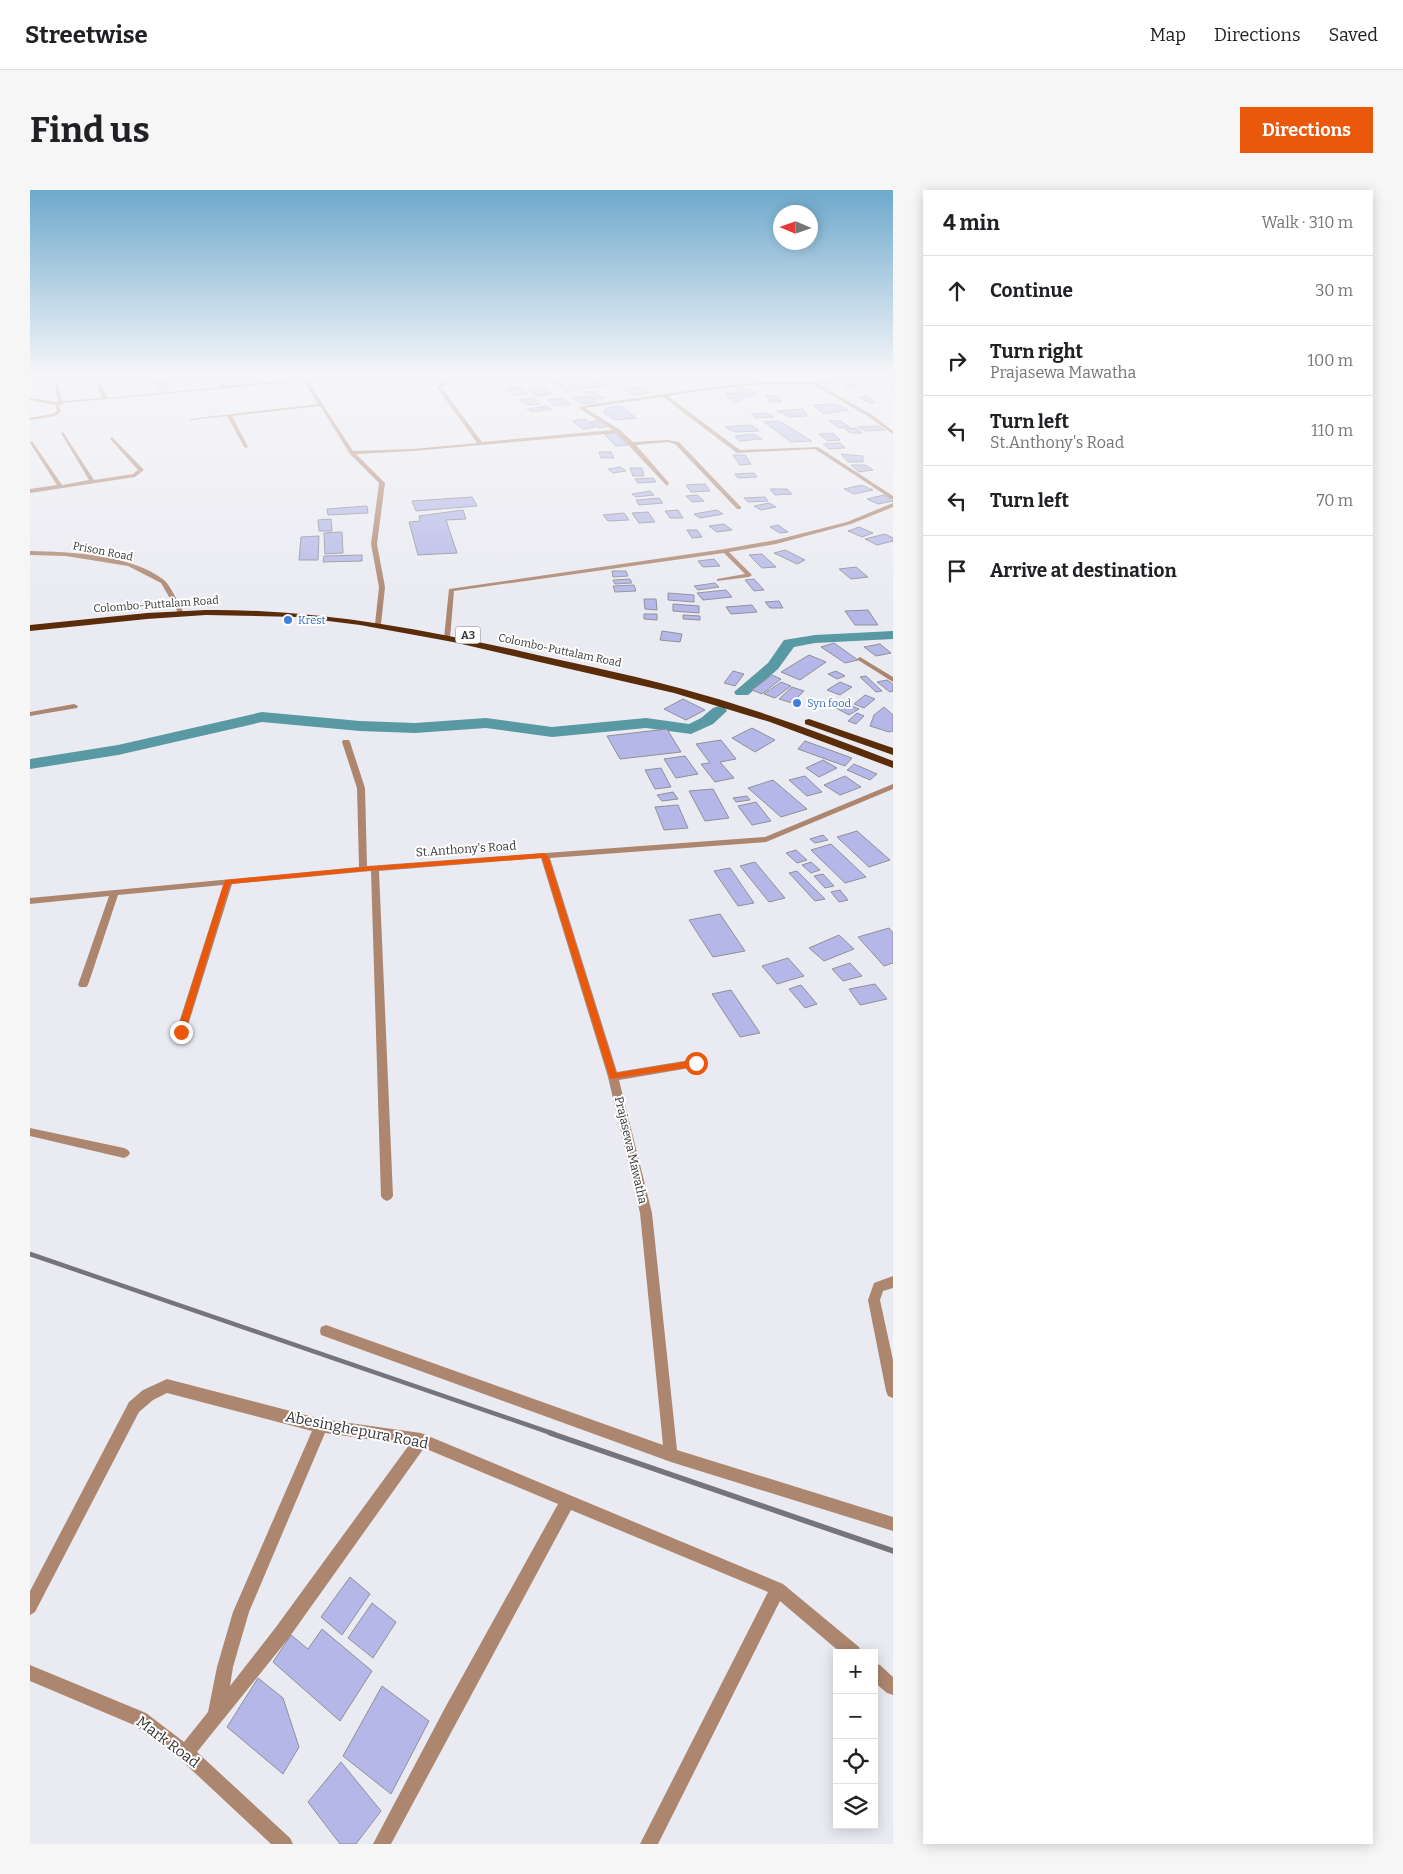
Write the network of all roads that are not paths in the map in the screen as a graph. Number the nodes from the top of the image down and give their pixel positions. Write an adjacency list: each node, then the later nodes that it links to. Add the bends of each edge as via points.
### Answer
1 (38, 452): 11 (street)
2 (75, 452): 9 (street)
3 (125, 452): 9 (street, via 141,470 135,474)
4 (369, 452): 8 (street)
5 (639, 452): 10 (street)
6 (686, 452): 15 (street)
7 (822, 452): 13 (street)
8 (352, 453): 20 (street, via 382,483 374,544 382,587)
9 (92, 481): 11 (street)
10 (667, 484)
11 (60, 486): 12 (street)
12 (30, 491)
13 (893, 498)
14 (893, 505): 16 (street, via 849,522 776,542)
15 (739, 508)
16 (725, 551): 18 (street, via 749,575); 23 (street, via 451,590)
17 (30, 553): 19 (street, Prison Road, via 66,554 130,564 163,582)
18 (718, 580)
19 (180, 610): 20 (highway, Colombo-Puttalam Road / A3, via 266,606); 21 (highway, Colombo-Puttalam Road / A3); 22 (highway, Colombo-Puttalam Road / A3)
20 (379, 620): 23 (highway, Colombo-Puttalam Road / A3)
21 (30, 622)
22 (30, 628)
23 (448, 634): 29 (highway, Colombo-Puttalam Road / A3, via 671,680); 30 (highway, Colombo-Puttalam Road / A3, via 699,696 800,728)
24 (860, 659): 25 (street)
25 (893, 680)
26 (74, 706): 27 (street)
27 (30, 714)
28 (346, 742): 33 (street, via 362,788)
29 (893, 752)
30 (893, 765)
31 (893, 786): 32 (street, St.Anthony's Road, via 766,840)
32 (544, 856): 34 (street, St.Anthony's Road); 41 (street, Prajasewa Mawatha)
33 (363, 869): 34 (street, St.Anthony's Road); 35 (street, St.Anthony's Road)
34 (375, 869): 44 (street)
35 (228, 882): 36 (street, St.Anthony's Road); 39 (street)
36 (114, 894): 37 (street, St.Anthony's Road); 38 (street)
37 (30, 901)
38 (83, 985)
39 (181, 1032)
40 (696, 1063): 41 (street)
41 (613, 1077): 50 (street, Prajasewa Mawatha, via 646,1213)
42 (30, 1132): 43 (street)
43 (124, 1152)
44 (387, 1196)
45 (893, 1282): 47 (street, via 878,1286 874,1300)
46 (326, 1331): 50 (street)
47 (893, 1391)
48 (320, 1426): 49 (street, Abesinghepura Road); 54 (street, Abesinghepura Road, via 167,1386 148,1395 134,1407); 59 (street, via 241,1612)
49 (421, 1440): 51 (street, Abesinghepura Road); 59 (street, via 282,1632)
50 (671, 1455): 52 (street)
51 (568, 1500): 53 (street, Abesinghepura Road); 62 (street)
52 (893, 1524)
53 (778, 1589): 55 (street, Abesinghepura Road); 63 (street)
54 (30, 1607)
55 (848, 1649)
56 (30, 1673): 60 (street, Mark Road, via 140,1719)
57 (878, 1674): 58 (street)
58 (893, 1687)
59 (215, 1718): 60 (street)
60 (186, 1753): 61 (street, Mark Road)
61 (284, 1844)
62 (382, 1844)
63 (649, 1844)

